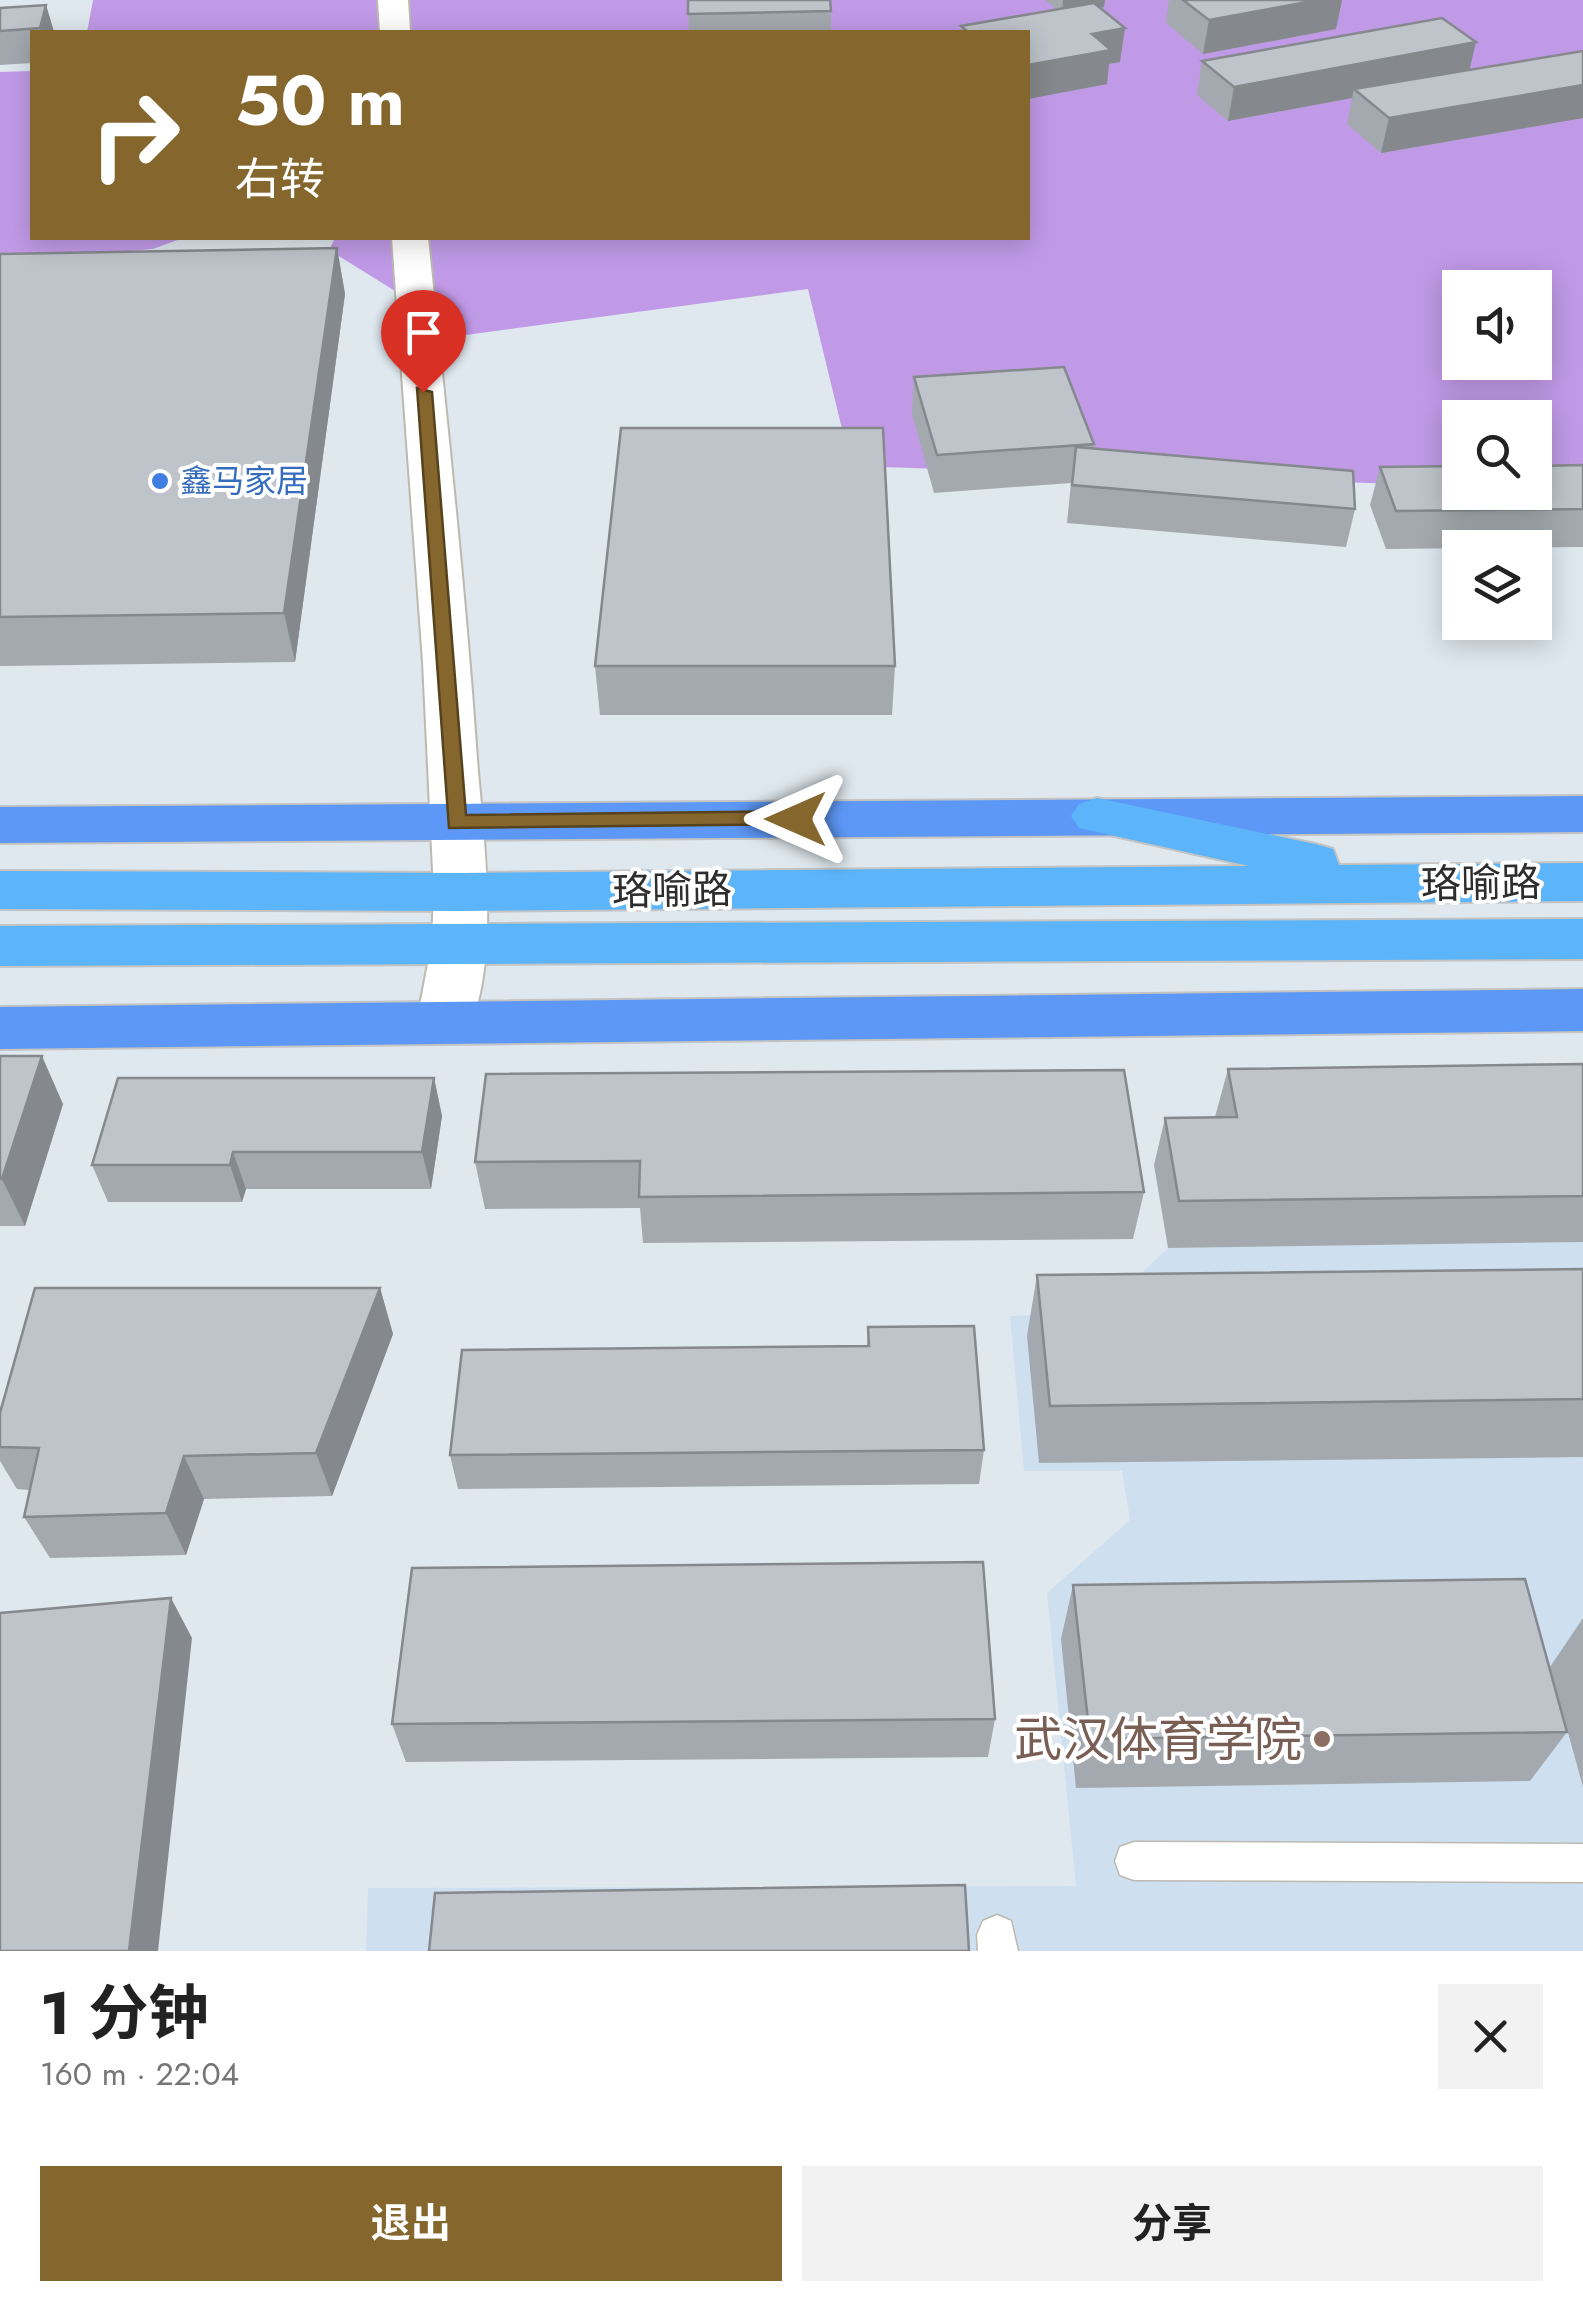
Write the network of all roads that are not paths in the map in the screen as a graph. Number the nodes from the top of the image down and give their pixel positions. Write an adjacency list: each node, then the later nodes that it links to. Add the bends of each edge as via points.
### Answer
1 (393, 0): 2 (street)
2 (396, 30)
3 (410, 240): 6 (street)
4 (1583, 814): 5 (main road)
5 (1096, 816): 6 (main road); 9 (highway)
6 (456, 822): 7 (main road); 11 (street)
7 (0, 825)
8 (1583, 882): 9 (highway, 珞喻路)
9 (1416, 883): 11 (highway, 珞喻路)
10 (0, 890): 11 (highway, 珞喻路)
11 (459, 918): 12 (highway, 珞喻路); 13 (highway, 珞喻路); 15 (street)
12 (1583, 939)
13 (0, 946)
14 (1583, 1010): 15 (main road)
15 (445, 1021): 16 (main road)
16 (0, 1028)
17 (1134, 1861): 18 (lane)
18 (1582, 1867)

